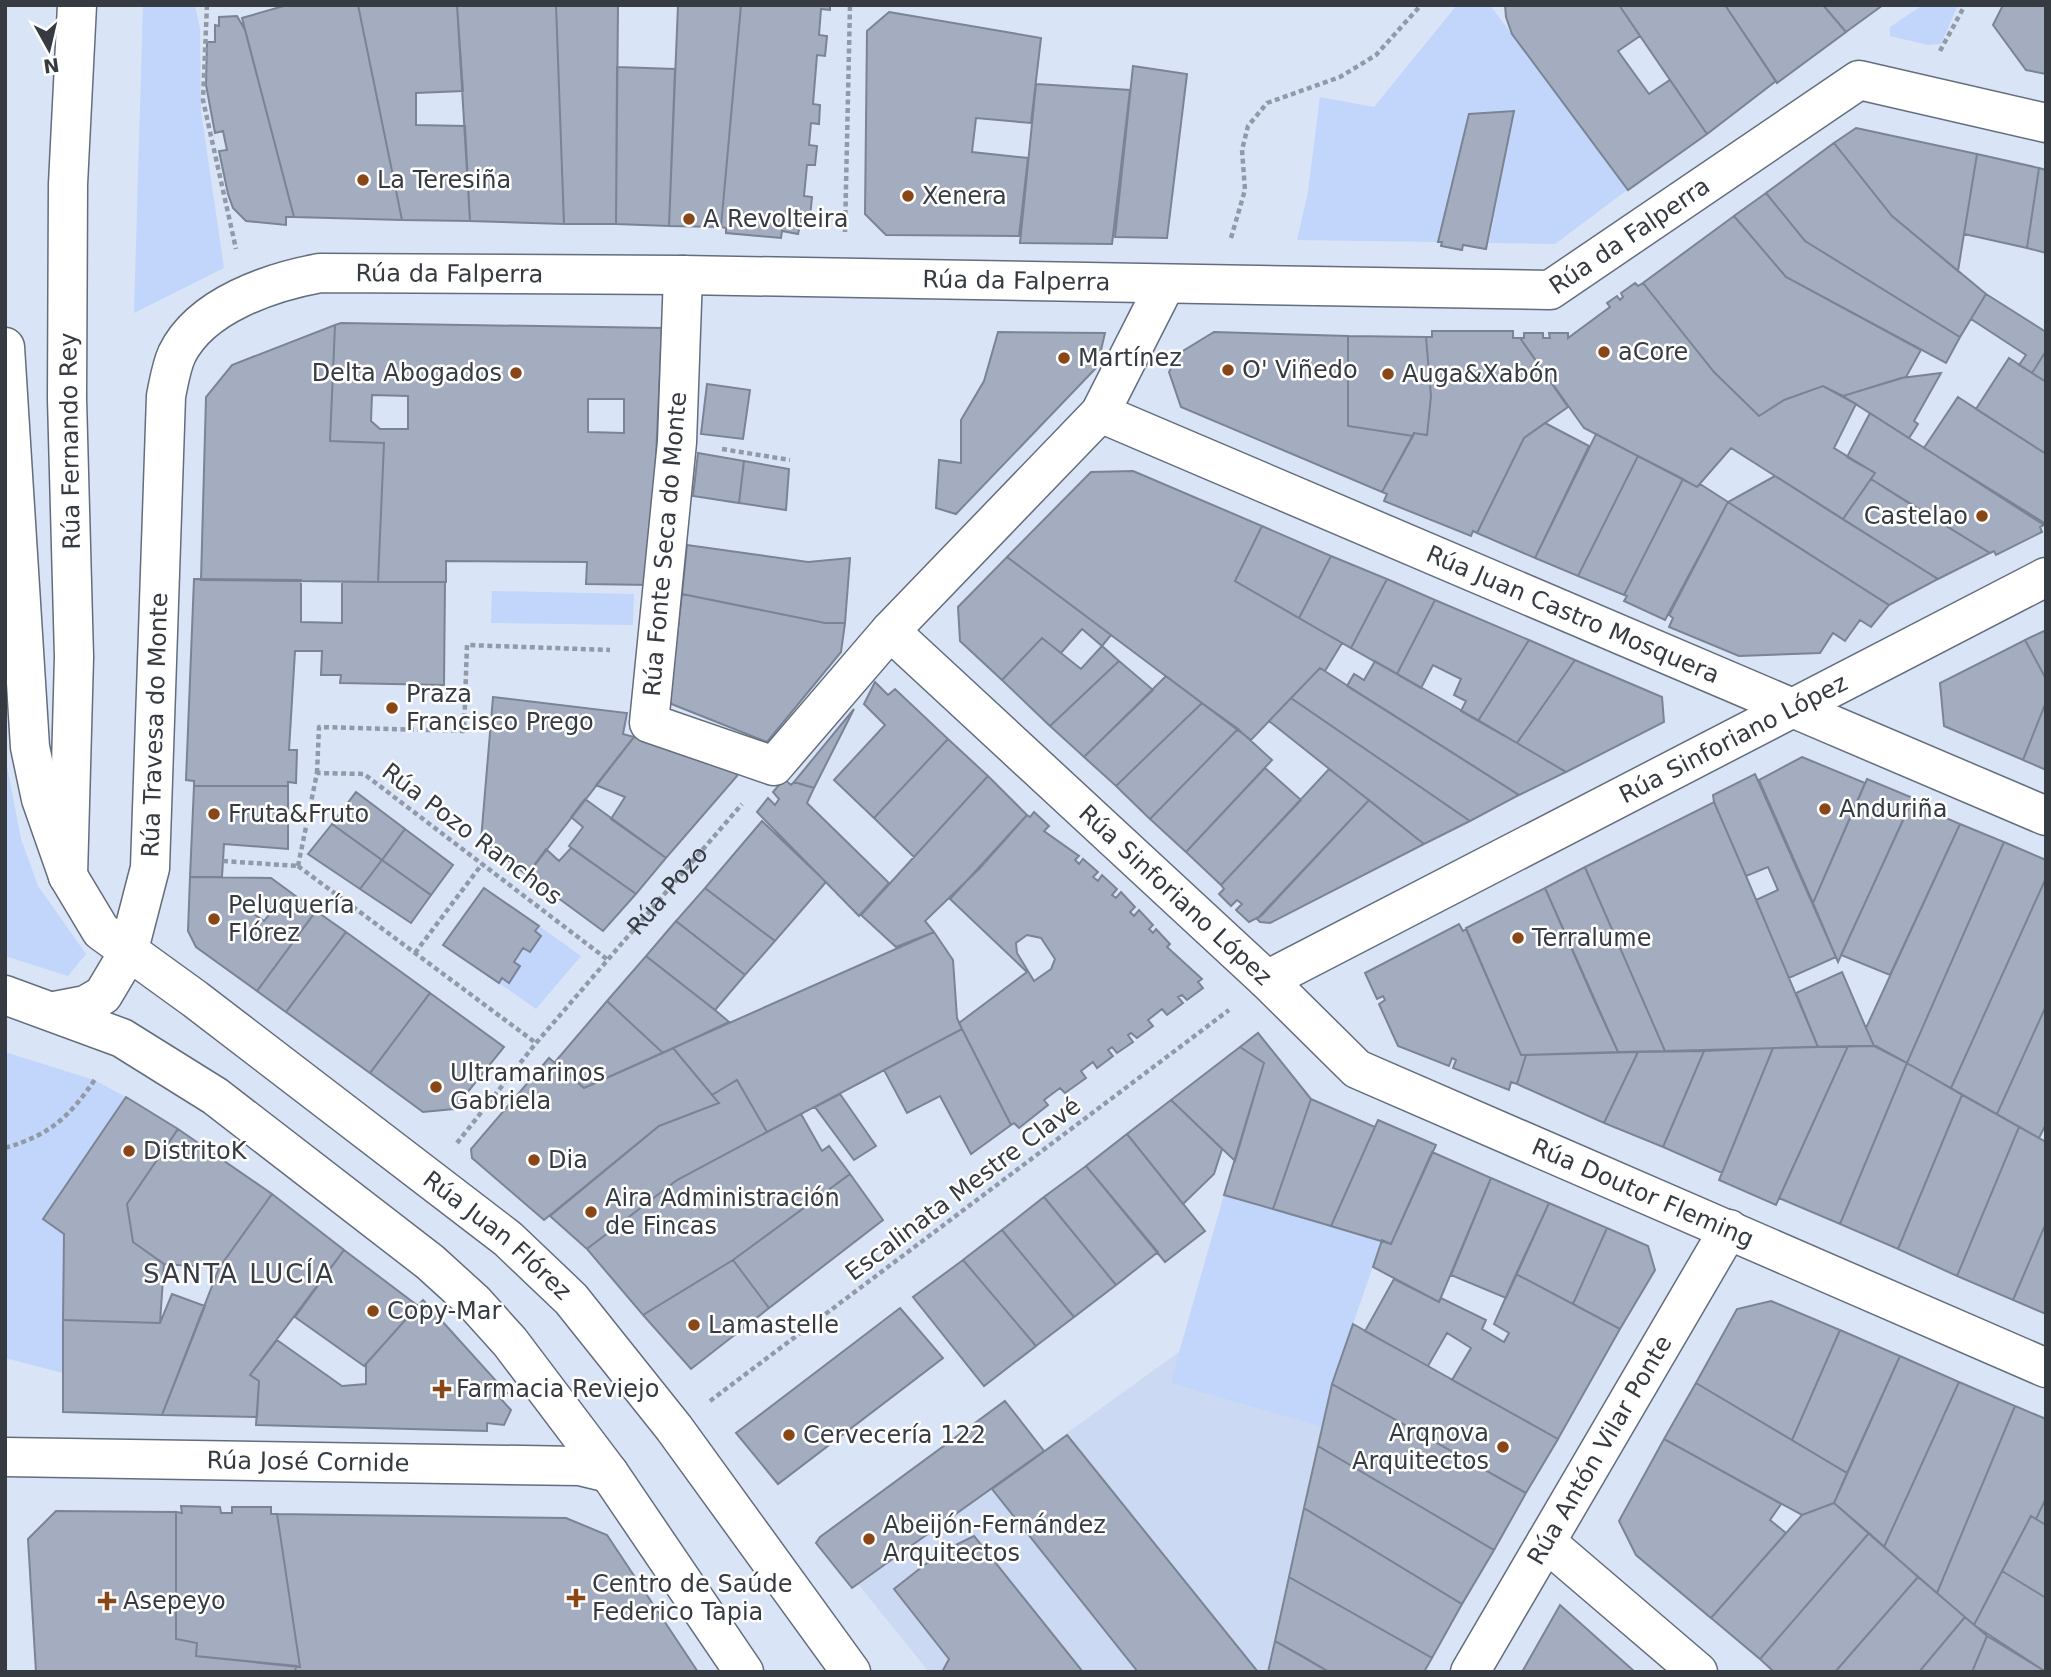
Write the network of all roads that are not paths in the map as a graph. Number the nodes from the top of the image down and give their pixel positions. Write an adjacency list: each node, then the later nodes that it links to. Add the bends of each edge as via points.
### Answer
1 (78, 5): 12 (main road, Rúa Fernando Rey, via 68,197 67,399 74,657)
2 (2046, 123): 4 (main road, Rúa da Falperra, via 1859,80 1550,290)
3 (683, 275): 4 (main road, Rúa da Falperra); 6 (main road, Rúa da Falperra, via 320,273 291,278 259,290 200,326 178,352); 9 (main road, Rúa Fonte Seca do Monte, via 677,442 649,723 774,766)
4 (1165, 285): 7 (main road)
5 (5, 347): 12 (main road, Rúa Juan Flórez, via 30,747 41,799)
6 (166, 396): 13 (main road, Rúa Travesa do Monte, via 150,868)
7 (1100, 413): 9 (main road); 10 (main road, Rúa Juan Castro Mosquera)
8 (2046, 577): 10 (main road, Rúa Sinforiano López)
9 (890, 631): 14 (main road, Rúa Sinforiano López)
10 (1792, 708): 11 (main road, Rúa Juan Castro Mosquera); 14 (main road, Rúa Sinforiano López)
11 (2046, 816)
12 (68, 876): 13 (main road, Rúa Juan Flórez, via 101,931)
13 (128, 953): 16 (main road, Rúa Travesa do Monte, via 103,995 86,1005); 23 (main road, Rúa Juan Flórez, via 195,999 508,1239 571,1299 674,1428)
14 (1267, 980): 17 (main road, Rúa Doutor Fleming, via 1357,1069)
15 (5, 995): 16 (main road)
16 (55, 1011): 20 (main road, via 122,1038 215,1096 430,1262 510,1342)
17 (1729, 1229): 18 (main road, Rúa Doutor Fleming); 21 (main road, Rúa Antón Vilar Ponte)
18 (2046, 1368)
19 (5, 1457): 20 (main road, Rúa José Cornide, via 580,1466)
20 (609, 1473): 22 (main road)
21 (1546, 1542): 24 (main road, Rúa Antón Vilar Ponte); 25 (main road)
22 (744, 1672)
23 (851, 1672)
24 (1470, 1672)
25 (1698, 1672)

